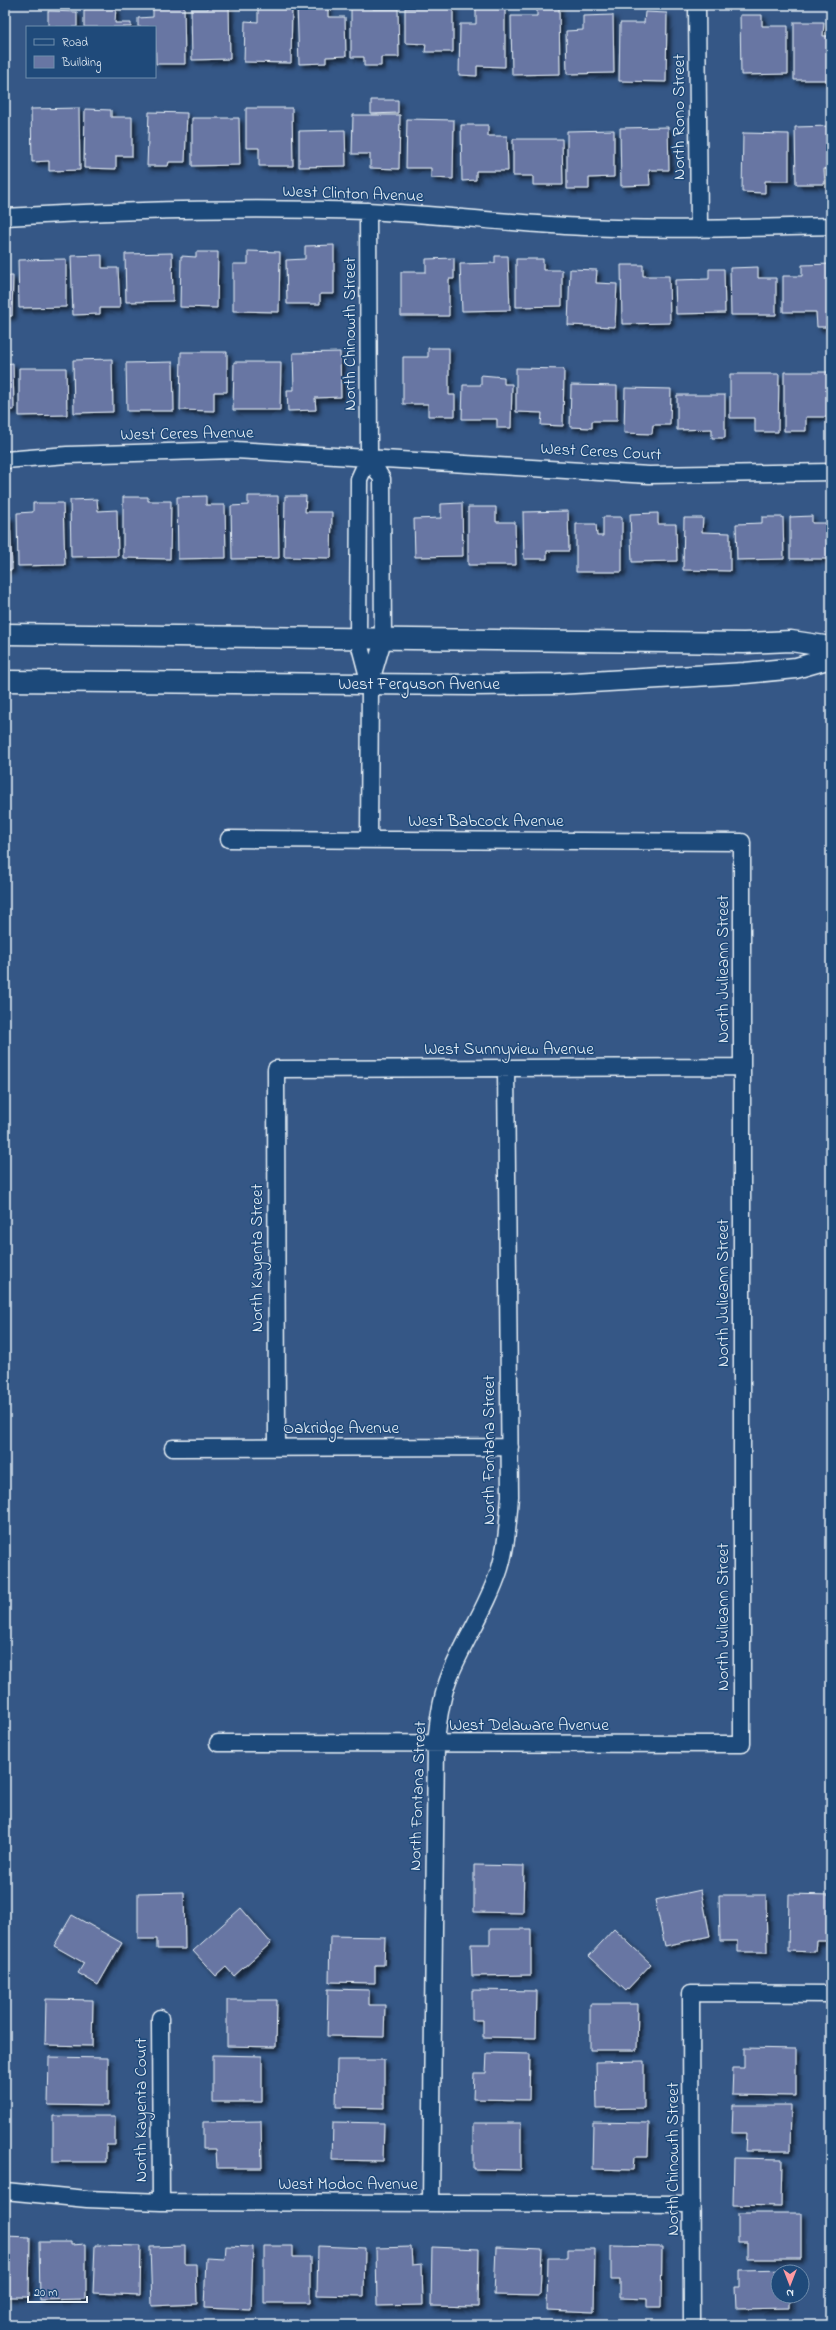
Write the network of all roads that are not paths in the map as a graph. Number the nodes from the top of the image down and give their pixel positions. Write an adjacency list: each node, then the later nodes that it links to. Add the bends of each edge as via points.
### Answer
1 (697, 5): 5 (street, North Rono Street)
2 (368, 211): 3 (street, West Clinton Avenue, via 221,208); 5 (street, West Clinton Avenue, via 566,226); 6 (street, North Chinowth Street)
3 (5, 217)
4 (831, 226): 5 (street, West Clinton Avenue)
5 (699, 229)
6 (369, 457): 7 (street, West Ceres Avenue, via 235,450 67,455); 8 (street, West Ceres Court, via 649,474); 10 (street, North Chinowth Street, via 359,479); 11 (street, North Chinowth Street, via 382,479)
7 (5, 460)
8 (831, 472)
9 (5, 634): 10 (street)
10 (358, 639): 11 (street); 15 (street, North Chinowth Street)
11 (383, 640): 12 (street, via 744,643 790,641); 15 (street, North Chinowth Street)
12 (831, 647)
13 (831, 658): 15 (street, West Ferguson Avenue, via 796,668 661,679 474,685)
14 (5, 681): 15 (street, West Ferguson Avenue)
15 (370, 684): 17 (street, North Chinowth Street)
16 (229, 839): 17 (street, West Babcock Avenue)
17 (369, 840): 18 (street, West Babcock Avenue)
18 (742, 842): 19 (street, North Julieann Street)
19 (742, 1067): 20 (street, West Sunnyview Avenue); 27 (street, North Julieann Street)
20 (506, 1068): 21 (street, West Sunnyview Avenue); 23 (street, North Fontana Street)
21 (276, 1069): 22 (street, North Kayenta Street)
22 (277, 1447): 23 (street, Oakridge Avenue); 24 (street, Oakridge Avenue)
23 (510, 1447): 26 (street, North Fontana Street, via 508,1534 500,1567 490,1596 450,1676 440,1706)
24 (173, 1448)
25 (218, 1743): 26 (street, West Delaware Avenue)
26 (436, 1743): 27 (street, West Delaware Avenue); 32 (street, North Fontana Street)
27 (742, 1744)
28 (831, 1994): 33 (street, North Chinowth Street, via 692,1993)
29 (160, 2018): 31 (street, North Kayenta Court)
30 (5, 2191): 31 (street, West Modoc Avenue, via 81,2199)
31 (161, 2202): 32 (street, West Modoc Avenue)
32 (431, 2203): 33 (street, West Modoc Avenue)
33 (692, 2204): 34 (street, North Chinowth Street)
34 (692, 2325)

